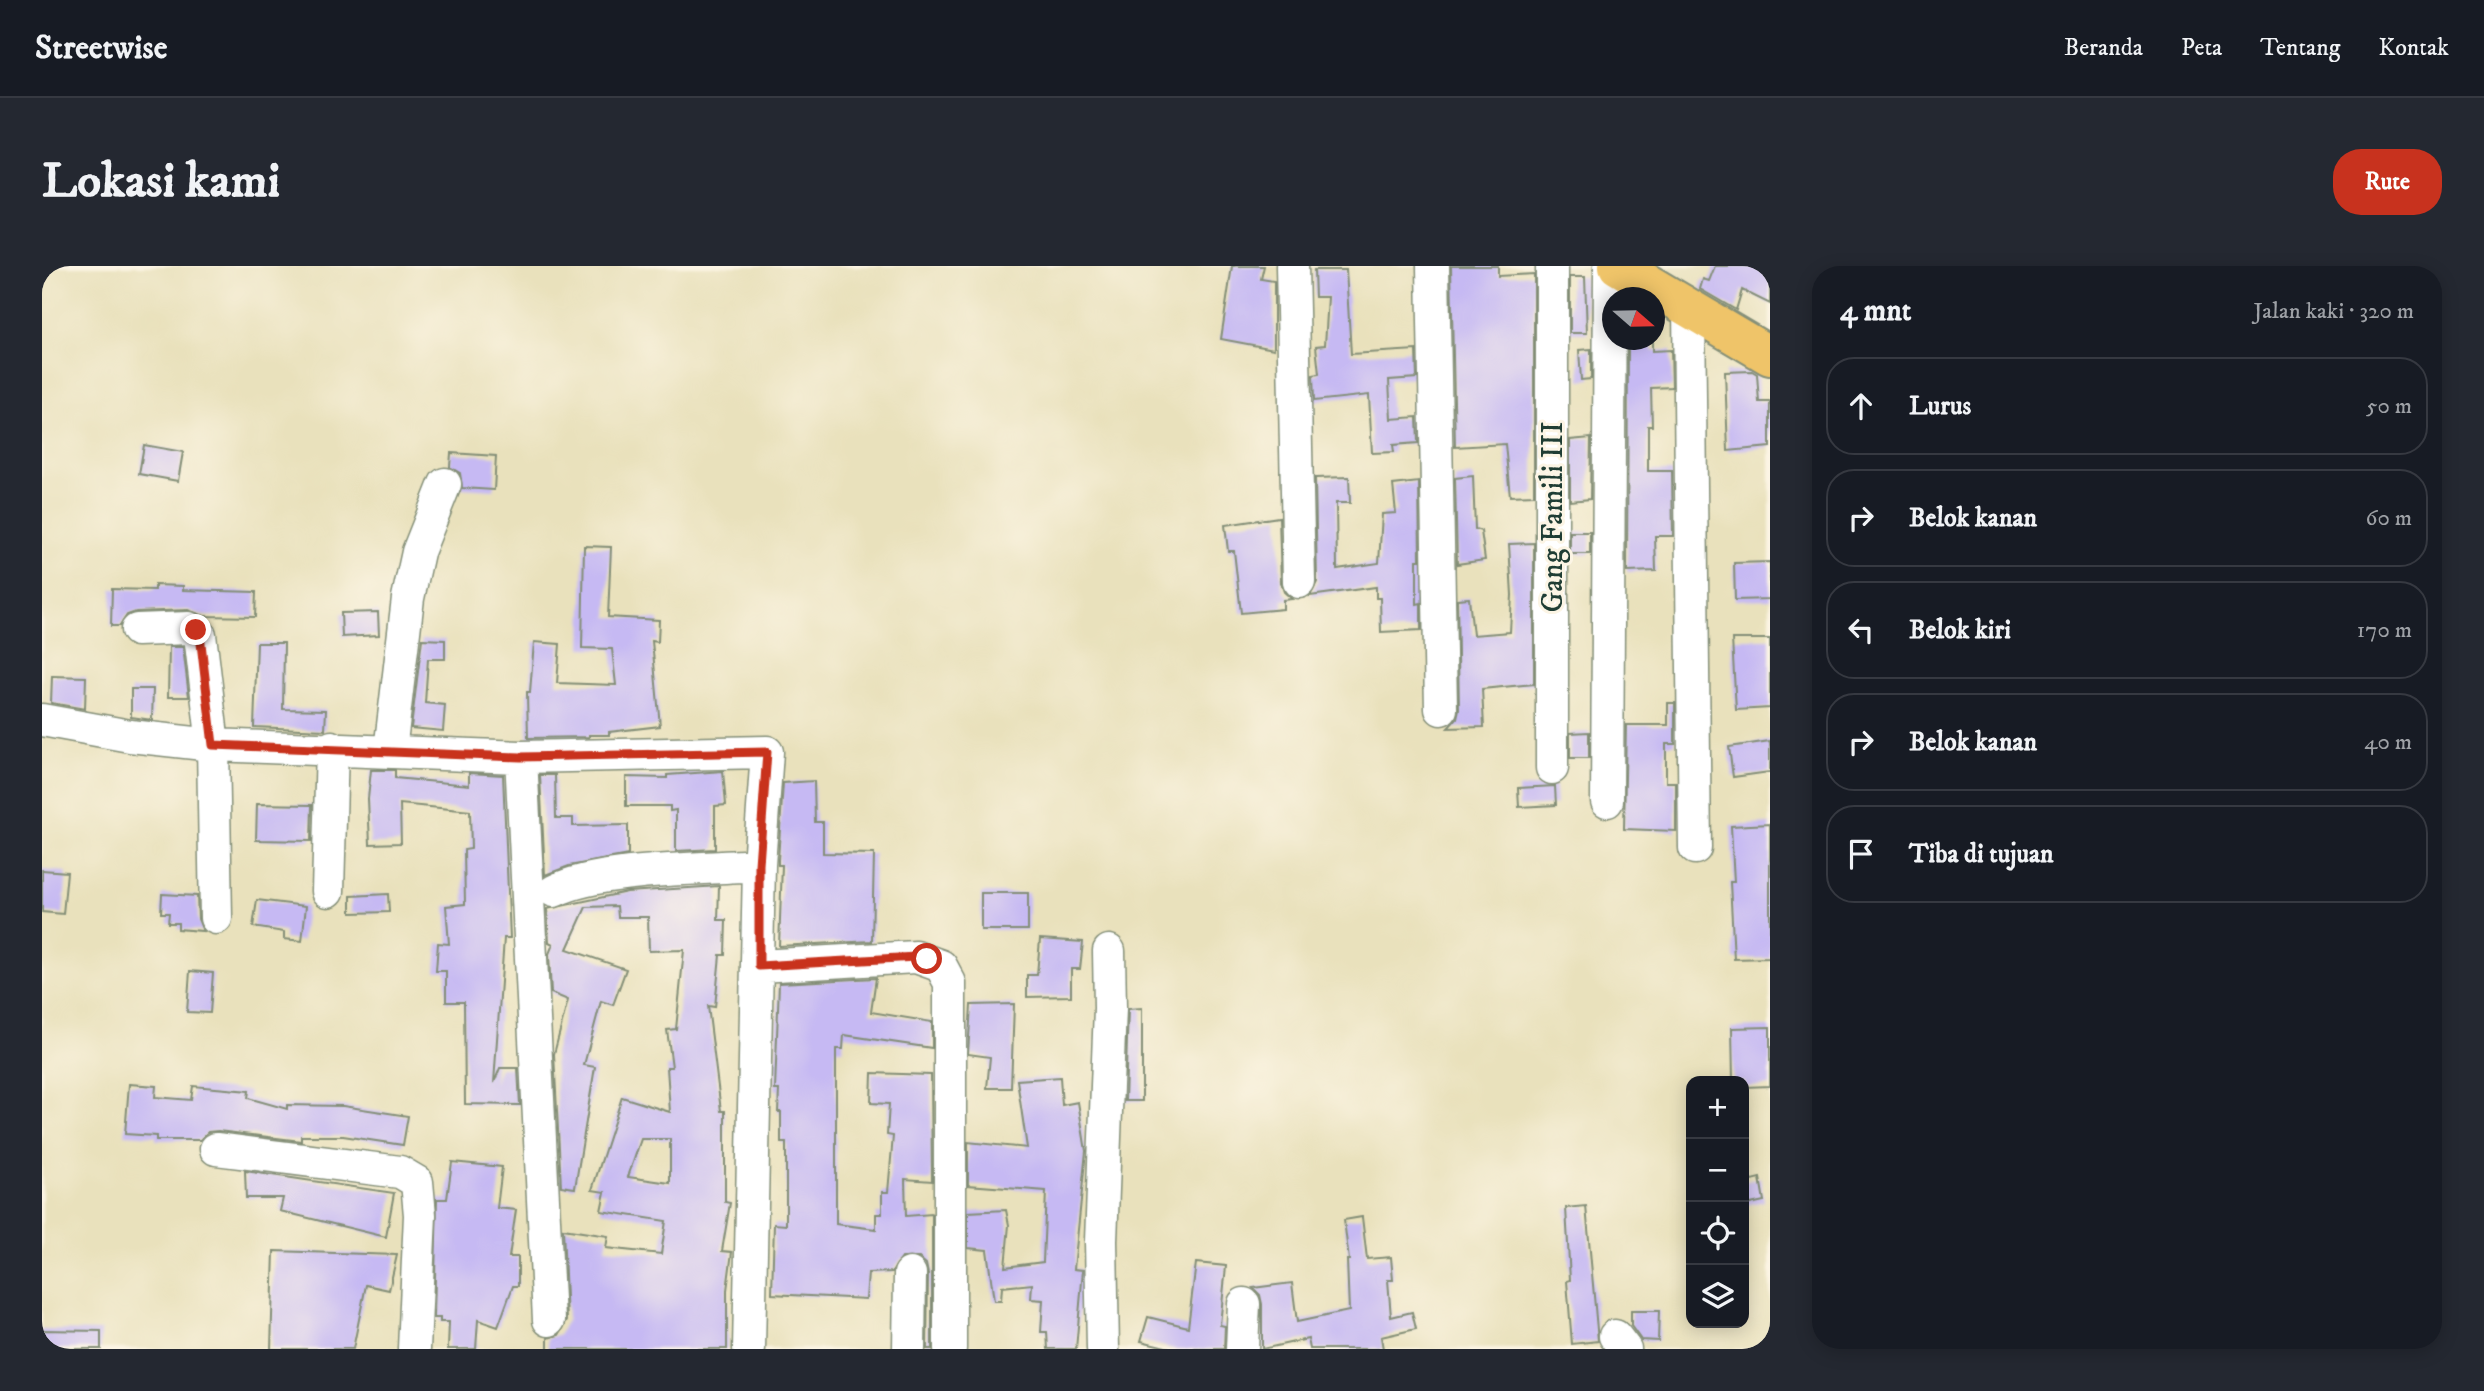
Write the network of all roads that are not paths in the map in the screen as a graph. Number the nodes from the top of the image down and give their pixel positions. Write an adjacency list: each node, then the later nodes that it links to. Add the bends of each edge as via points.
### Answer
1 (1292, 266): 9 (street)
2 (1433, 266): 11 (street)
3 (1552, 266): 17 (street, Gang Famili III)
4 (1610, 266): 18 (street)
5 (1618, 266): 6 (main road)
6 (1689, 308): 7 (main road); 19 (street)
7 (1770, 356)
8 (445, 484): 15 (street, via 418,552 408,598)
9 (1299, 582)
10 (136, 630): 13 (street, via 189,628 200,635)
11 (1441, 709)
12 (42, 720): 13 (street)
13 (213, 745): 14 (street); 23 (street)
14 (332, 747): 15 (street); 21 (street)
15 (390, 751): 16 (street)
16 (521, 757): 20 (street, via 767,752); 29 (street)
17 (1552, 768)
18 (1607, 801)
19 (1695, 848)
20 (759, 865): 22 (street, via 572,881); 25 (street)
21 (328, 891)
22 (554, 891)
23 (216, 918)
24 (1109, 951): 34 (street, via 1101,1241)
25 (759, 966): 31 (street); 33 (street, via 916,957 940,966 950,983)
26 (216, 1149): 30 (street, via 400,1172 417,1182 420,1214)
27 (910, 1274): 32 (street)
28 (1244, 1304): 35 (street)
29 (549, 1320)
30 (414, 1349)
31 (749, 1349)
32 (909, 1349)
33 (950, 1349)
34 (1103, 1349)
35 (1242, 1349)

